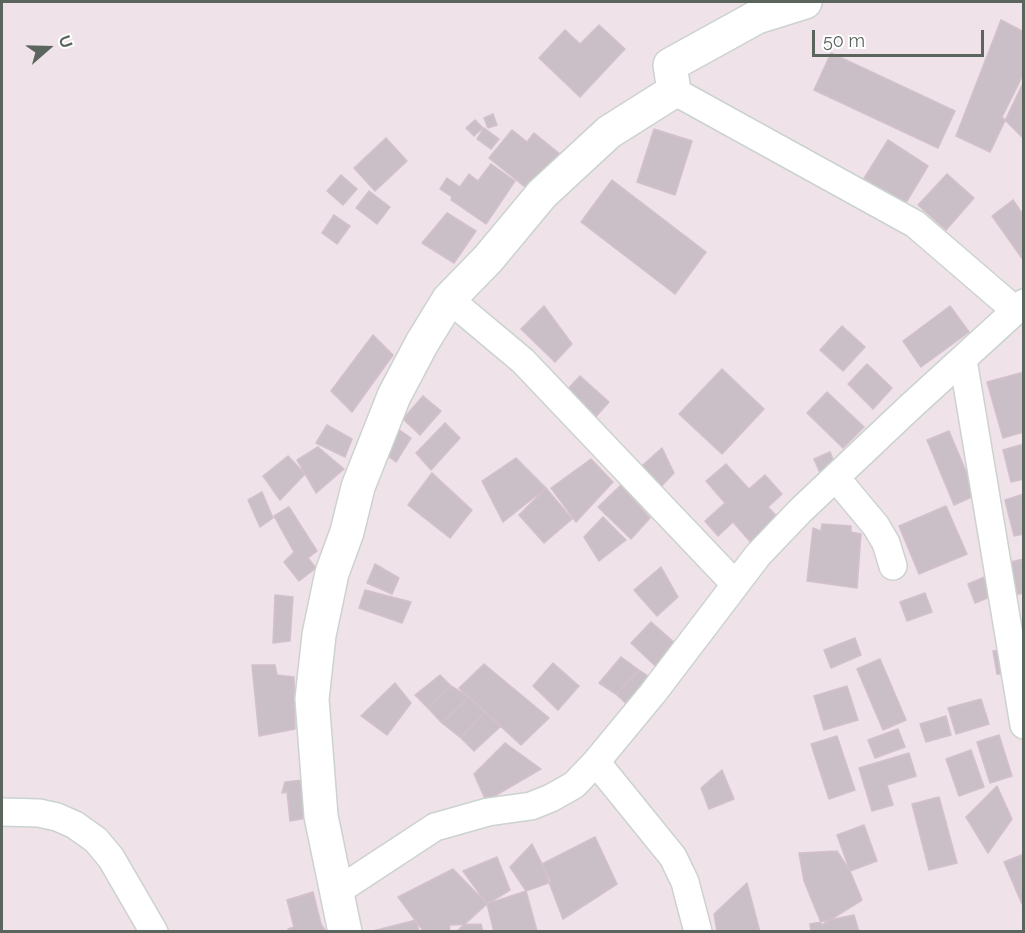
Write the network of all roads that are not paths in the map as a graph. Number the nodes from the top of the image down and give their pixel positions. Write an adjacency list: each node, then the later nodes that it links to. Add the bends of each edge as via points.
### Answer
1 (805, 2): 2 (street, via 757,18 670,65)
2 (675, 91): 3 (street, via 609,132 542,194); 4 (street, via 915,224)
3 (449, 299): 8 (street, via 523,361); 12 (street, via 394,396 358,487 332,573 319,635 312,699 321,816)
4 (1019, 307): 5 (street)
5 (963, 360): 6 (street); 9 (street)
6 (836, 478): 7 (street, via 876,526); 8 (street, via 758,555)
7 (893, 566)
8 (735, 584): 10 (street)
9 (1023, 725)
10 (596, 762): 12 (street, via 574,785 551,798 435,827); 15 (street, via 673,857 685,882)
11 (2, 812): 13 (street, via 57,817 96,840 111,858)
12 (336, 892): 14 (street)
13 (154, 932)
14 (345, 932)
15 (698, 932)

